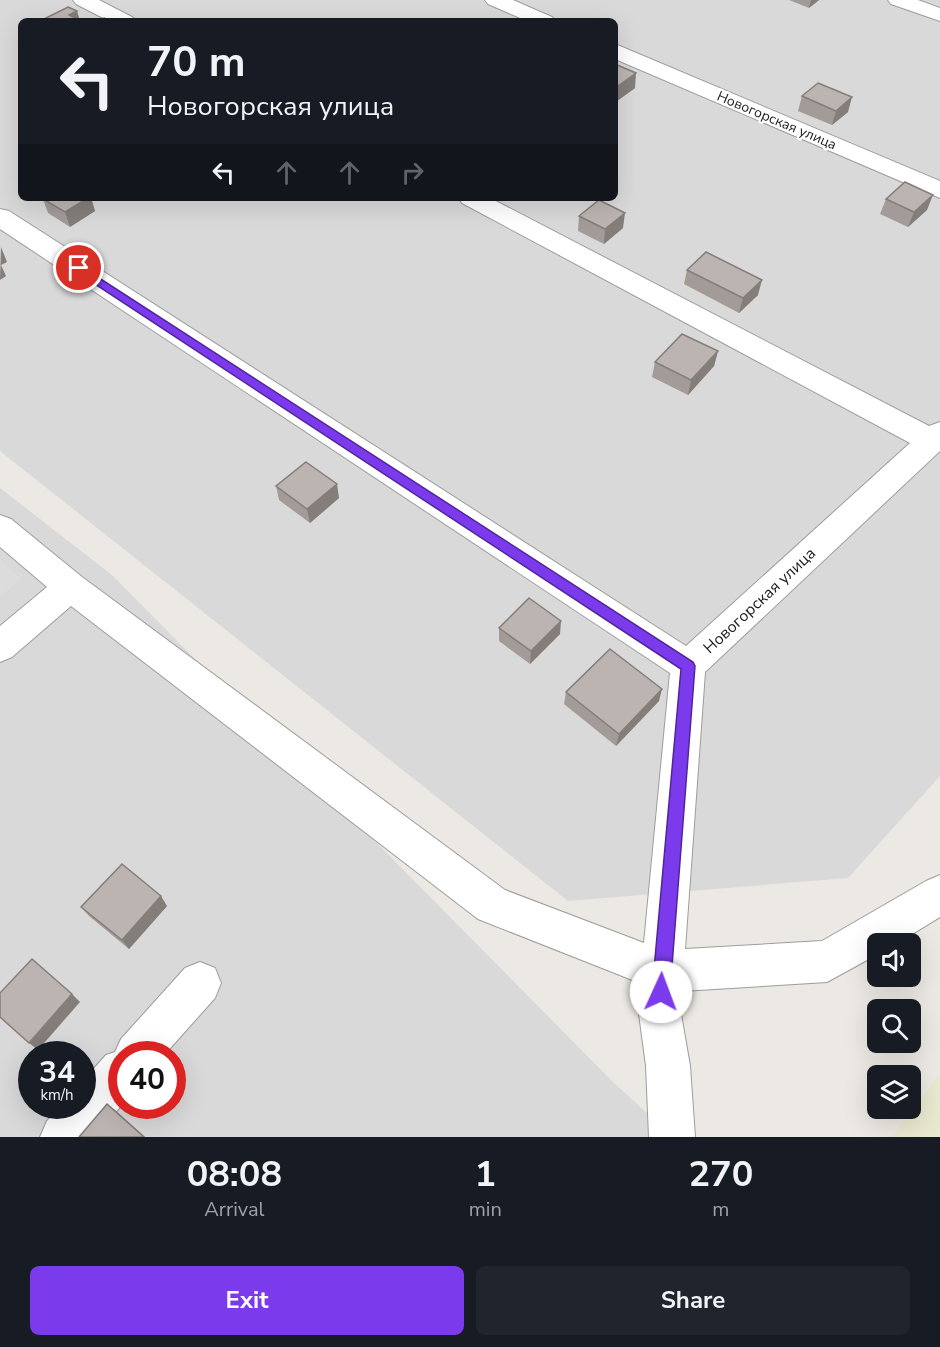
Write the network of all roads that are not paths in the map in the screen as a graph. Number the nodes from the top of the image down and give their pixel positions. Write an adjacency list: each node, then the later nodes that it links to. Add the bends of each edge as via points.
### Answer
1 (83, 0): 5 (street)
2 (495, 0): 6 (street)
3 (898, 0): 4 (street)
4 (940, 15)
5 (119, 18)
6 (537, 18)
7 (618, 52): 8 (street, Новогорская улица)
8 (940, 190)
9 (477, 201): 11 (street, Новогорская улица)
10 (0, 217): 15 (street, Новогорская улица)
11 (936, 436): 15 (street, Новогорская улица)
12 (0, 528): 13 (street)
13 (70, 587): 14 (street); 17 (street, via 492,905)
14 (0, 647)
15 (688, 666): 17 (street)
16 (940, 895): 17 (street, via 827,961)
17 (662, 971): 22 (street, via 660,1014)
18 (200, 983): 19 (street)
19 (148, 1041)
20 (108, 1087): 21 (street)
21 (63, 1137)
22 (672, 1137)

